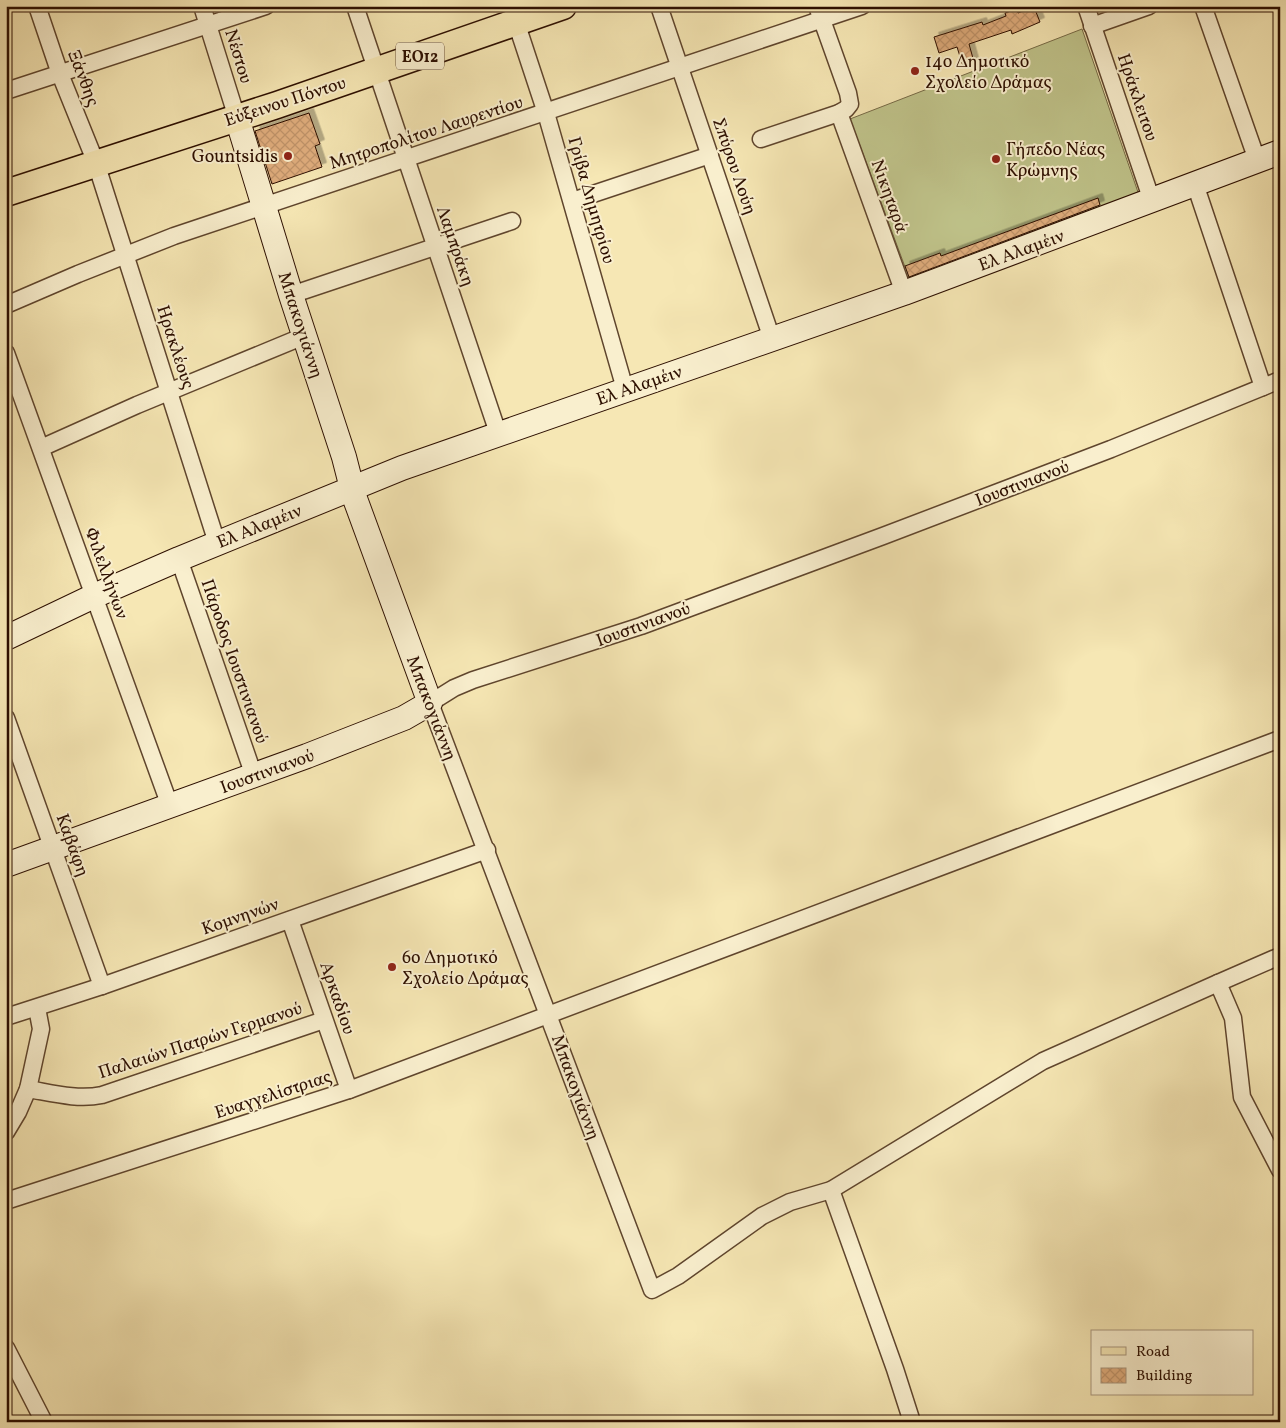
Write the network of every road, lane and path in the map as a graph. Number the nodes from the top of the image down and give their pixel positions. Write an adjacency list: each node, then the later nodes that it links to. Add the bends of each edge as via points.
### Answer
1 (37, 6): 17 (street, Ξάνθης)
2 (202, 6): 13 (street, Νέστου)
3 (266, 6): 13 (street)
4 (355, 6): 16 (street, Λαμπράκη)
5 (563, 6): 12 (main road, Εύξεινου Πόντου / ΕΟ12)
6 (659, 6): 15 (street, Σπύρου Λούη)
7 (862, 6): 11 (street, Μητροπολίτου Λαυρεντίου)
8 (1086, 6): 14 (street, Ηράκλειτου)
9 (1149, 6): 14 (street)
10 (1203, 6): 26 (street)
11 (820, 13): 15 (street, Μητροπολίτου Λαυρεντίου); 19 (street, Νικηταρά, via 848,93)
12 (516, 22): 16 (main road, Εύξεινου Πόντου / ΕΟ12); 20 (street, Γρίβα Δημητρίου)
13 (208, 26): 17 (street); 21 (street, Νέστου)
14 (1092, 26): 30 (street, Ηράκλειτου)
15 (680, 68): 20 (street, Μητροπολίτου Λαυρεντίου); 24 (street, Σπύρου Λούη)
16 (376, 71): 21 (main road, Εύξεινου Πόντου / ΕΟ12); 25 (street, Λαμπράκη)
17 (60, 74): 18 (street); 27 (street, Ξάνθης)
18 (6, 91)
19 (844, 109): 22 (street); 36 (street, Νικηταρά)
20 (546, 113): 25 (street, Μητροπολίτου Λαυρεντίου); 31 (street, Γρίβα Δημητρίου)
21 (237, 118): 27 (main road, Εύξεινου Πόντου / ΕΟ12); 32 (street, Μπακογιάννη)
22 (761, 139)
23 (1280, 152): 26 (street, Ελ Αλαμέιν)
24 (710, 155): 31 (street); 40 (street, Σπύρου Λούη)
25 (406, 160): 32 (street, Μητροπολίτου Λαυρεντίου); 34 (street, Λαμπράκη)
26 (1257, 160): 28 (street, Ελ Αλαμέιν)
27 (96, 163): 29 (main road, Εύξεινου Πόντου / ΕΟ12); 35 (street, Ηρακλέους)
28 (1195, 184): 30 (street, Ελ Αλαμέιν); 43 (street)
29 (6, 193)
30 (1152, 200): 36 (street, Ελ Αλαμέιν)
31 (572, 201): 44 (street, Γρίβα Δημητρίου)
32 (263, 206): 35 (street, Μητροπολίτου Λαυρεντίου); 37 (street, Μπακογιάννη)
33 (512, 221): 34 (street)
34 (435, 247): 37 (street); 46 (street, Λαμπράκη)
35 (126, 255): 38 (street, Μητροπολίτου Λαυρεντίου); 45 (street, Ηρακλέους)
36 (904, 293): 40 (street, Ελ Αλαμέιν)
37 (291, 295): 39 (street, Μπακογιάννη)
38 (6, 305)
39 (304, 336): 45 (street); 48 (street, Μπακογιάννη)
40 (772, 339): 44 (street, Ελ Αλαμέιν)
41 (6, 353): 47 (street, Φιλελλήνων)
42 (1280, 380): 43 (street, Ιουστινιανού)
43 (1263, 387): 53 (street, Ιουστινιανού, via 1111,449 641,626 473,680)
44 (625, 389): 46 (street, Ελ Αλαμέιν)
45 (169, 392): 47 (street); 49 (street, Ηρακλέους)
46 (498, 433): 48 (street, Ελ Αλαμέιν)
47 (41, 448): 51 (street, Φιλελλήνων)
48 (352, 488): 49 (street, Ελ Αλαμέιν); 53 (street, Μπακογιάννη)
49 (217, 543): 50 (street, Ελ Αλαμέιν)
50 (179, 559): 51 (street, Ελ Αλαμέιν); 56 (street, Πάροδος Ιουστινιανού)
51 (94, 596): 52 (street, Ελ Αλαμέιν); 57 (street, Φιλελλήνων)
52 (6, 638)
53 (430, 703): 56 (street, Ιουστινιανού, via 404,718); 59 (street, Μπακογιάννη)
54 (6, 718): 58 (street, Καβάφη)
55 (1280, 739): 66 (street, Ευαγγελίστριας)
56 (254, 776): 57 (street, Ιουστινιανού)
57 (170, 806): 58 (street, Ιουστινιανού)
58 (54, 848): 60 (street, Ιουστινιανού); 64 (street, Καβάφη)
59 (487, 850): 61 (street, Κομνηνών); 66 (street, Μπακογιάννη)
60 (6, 865)
61 (290, 920): 64 (street, Κομνηνών); 68 (street, Αρκαδίου)
62 (1280, 956): 63 (street)
63 (1218, 983): 72 (street, via 1233,1018 1242,1097); 73 (street, via 1043,1061)
64 (102, 986): 65 (street, Κομνηνών)
65 (36, 1008): 67 (street, Κομνηνών); 69 (street, via 41,1030)
66 (549, 1014): 70 (street, Ευαγγελίστριας); 73 (street, Μπακογιάννη, via 652,1290 678,1276 754,1220 790,1202)
67 (6, 1017)
68 (324, 1020): 69 (street, Παλαιών Πατρών Γερμανού, via 102,1095 65,1095); 70 (street, Αρκαδίου)
69 (28, 1088): 71 (street)
70 (349, 1090): 74 (street, Ευαγγελίστριας)
71 (6, 1132)
72 (1280, 1170)
73 (831, 1190): 77 (street)
74 (6, 1201)
75 (6, 1348): 76 (street)
76 (44, 1422)
77 (912, 1422)

